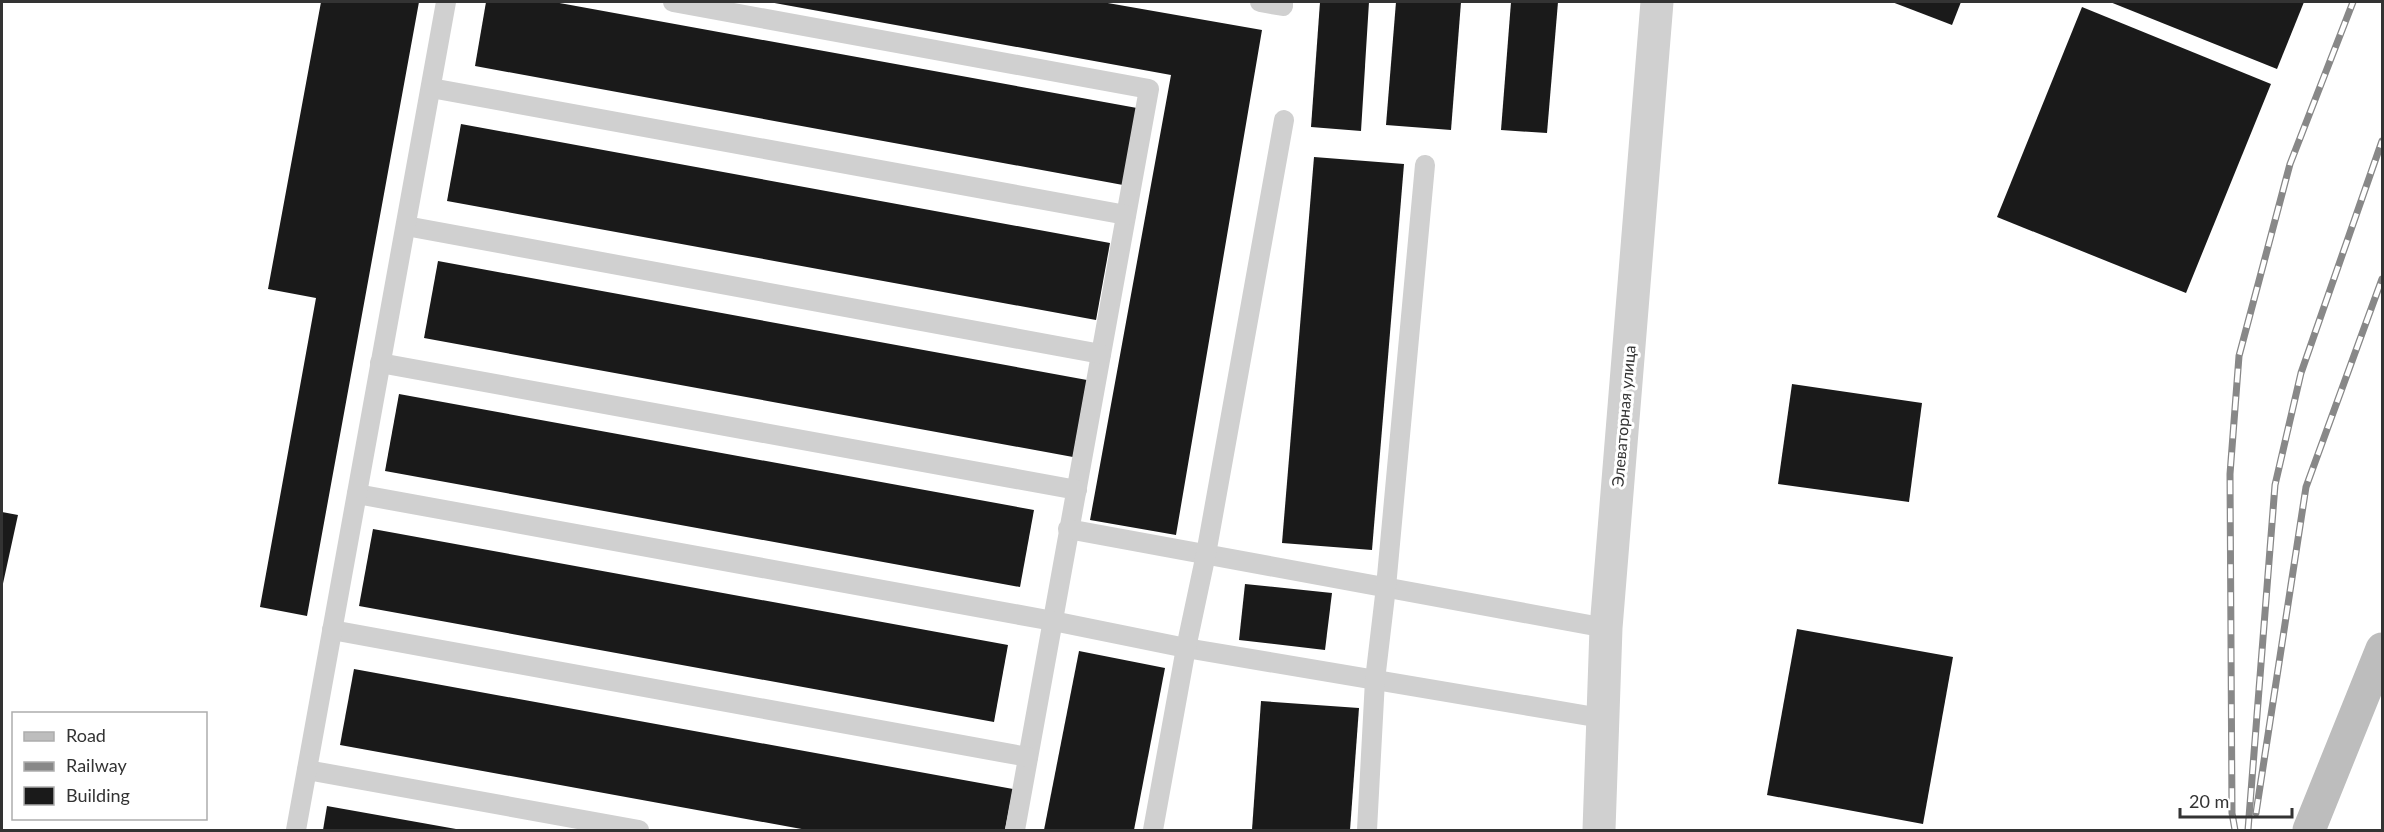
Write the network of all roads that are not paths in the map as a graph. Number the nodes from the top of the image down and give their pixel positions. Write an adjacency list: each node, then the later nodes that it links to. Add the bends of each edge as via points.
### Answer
1 (446, 2): 6 (lane)
2 (672, 2): 9 (lane, via 1149,89)
3 (1260, 2): 4 (lane, via 1283,6)
4 (1283, 2)
5 (1657, 2): 19 (street, Элеваторная улица)
6 (431, 88): 9 (lane); 10 (lane)
7 (1284, 120): 16 (lane)
8 (1425, 165): 17 (lane)
9 (1126, 215): 11 (lane)
10 (406, 226): 11 (lane); 12 (lane)
11 (1101, 354): 13 (lane)
12 (381, 363): 13 (lane); 14 (lane)
13 (1077, 490): 15 (lane)
14 (357, 494): 18 (lane); 20 (lane)
15 (1068, 529): 16 (lane); 18 (lane)
16 (1206, 554): 17 (lane); 21 (lane)
17 (1386, 587): 19 (lane); 23 (lane)
18 (1053, 621): 21 (lane); 25 (lane)
19 (1606, 628): 24 (street, Элеваторная улица)
20 (332, 630): 25 (lane); 26 (lane)
21 (1186, 648): 23 (lane); 30 (lane)
22 (2382, 649): 33 (main road)
23 (1375, 680): 24 (lane); 31 (lane)
24 (1601, 718): 32 (street, Элеваторная улица)
25 (1028, 757): 29 (lane)
26 (307, 770): 27 (lane); 28 (lane)
27 (296, 831)
28 (639, 831)
29 (1015, 831)
30 (1153, 831)
31 (1367, 831)
32 (1599, 831)
33 (2309, 831)

